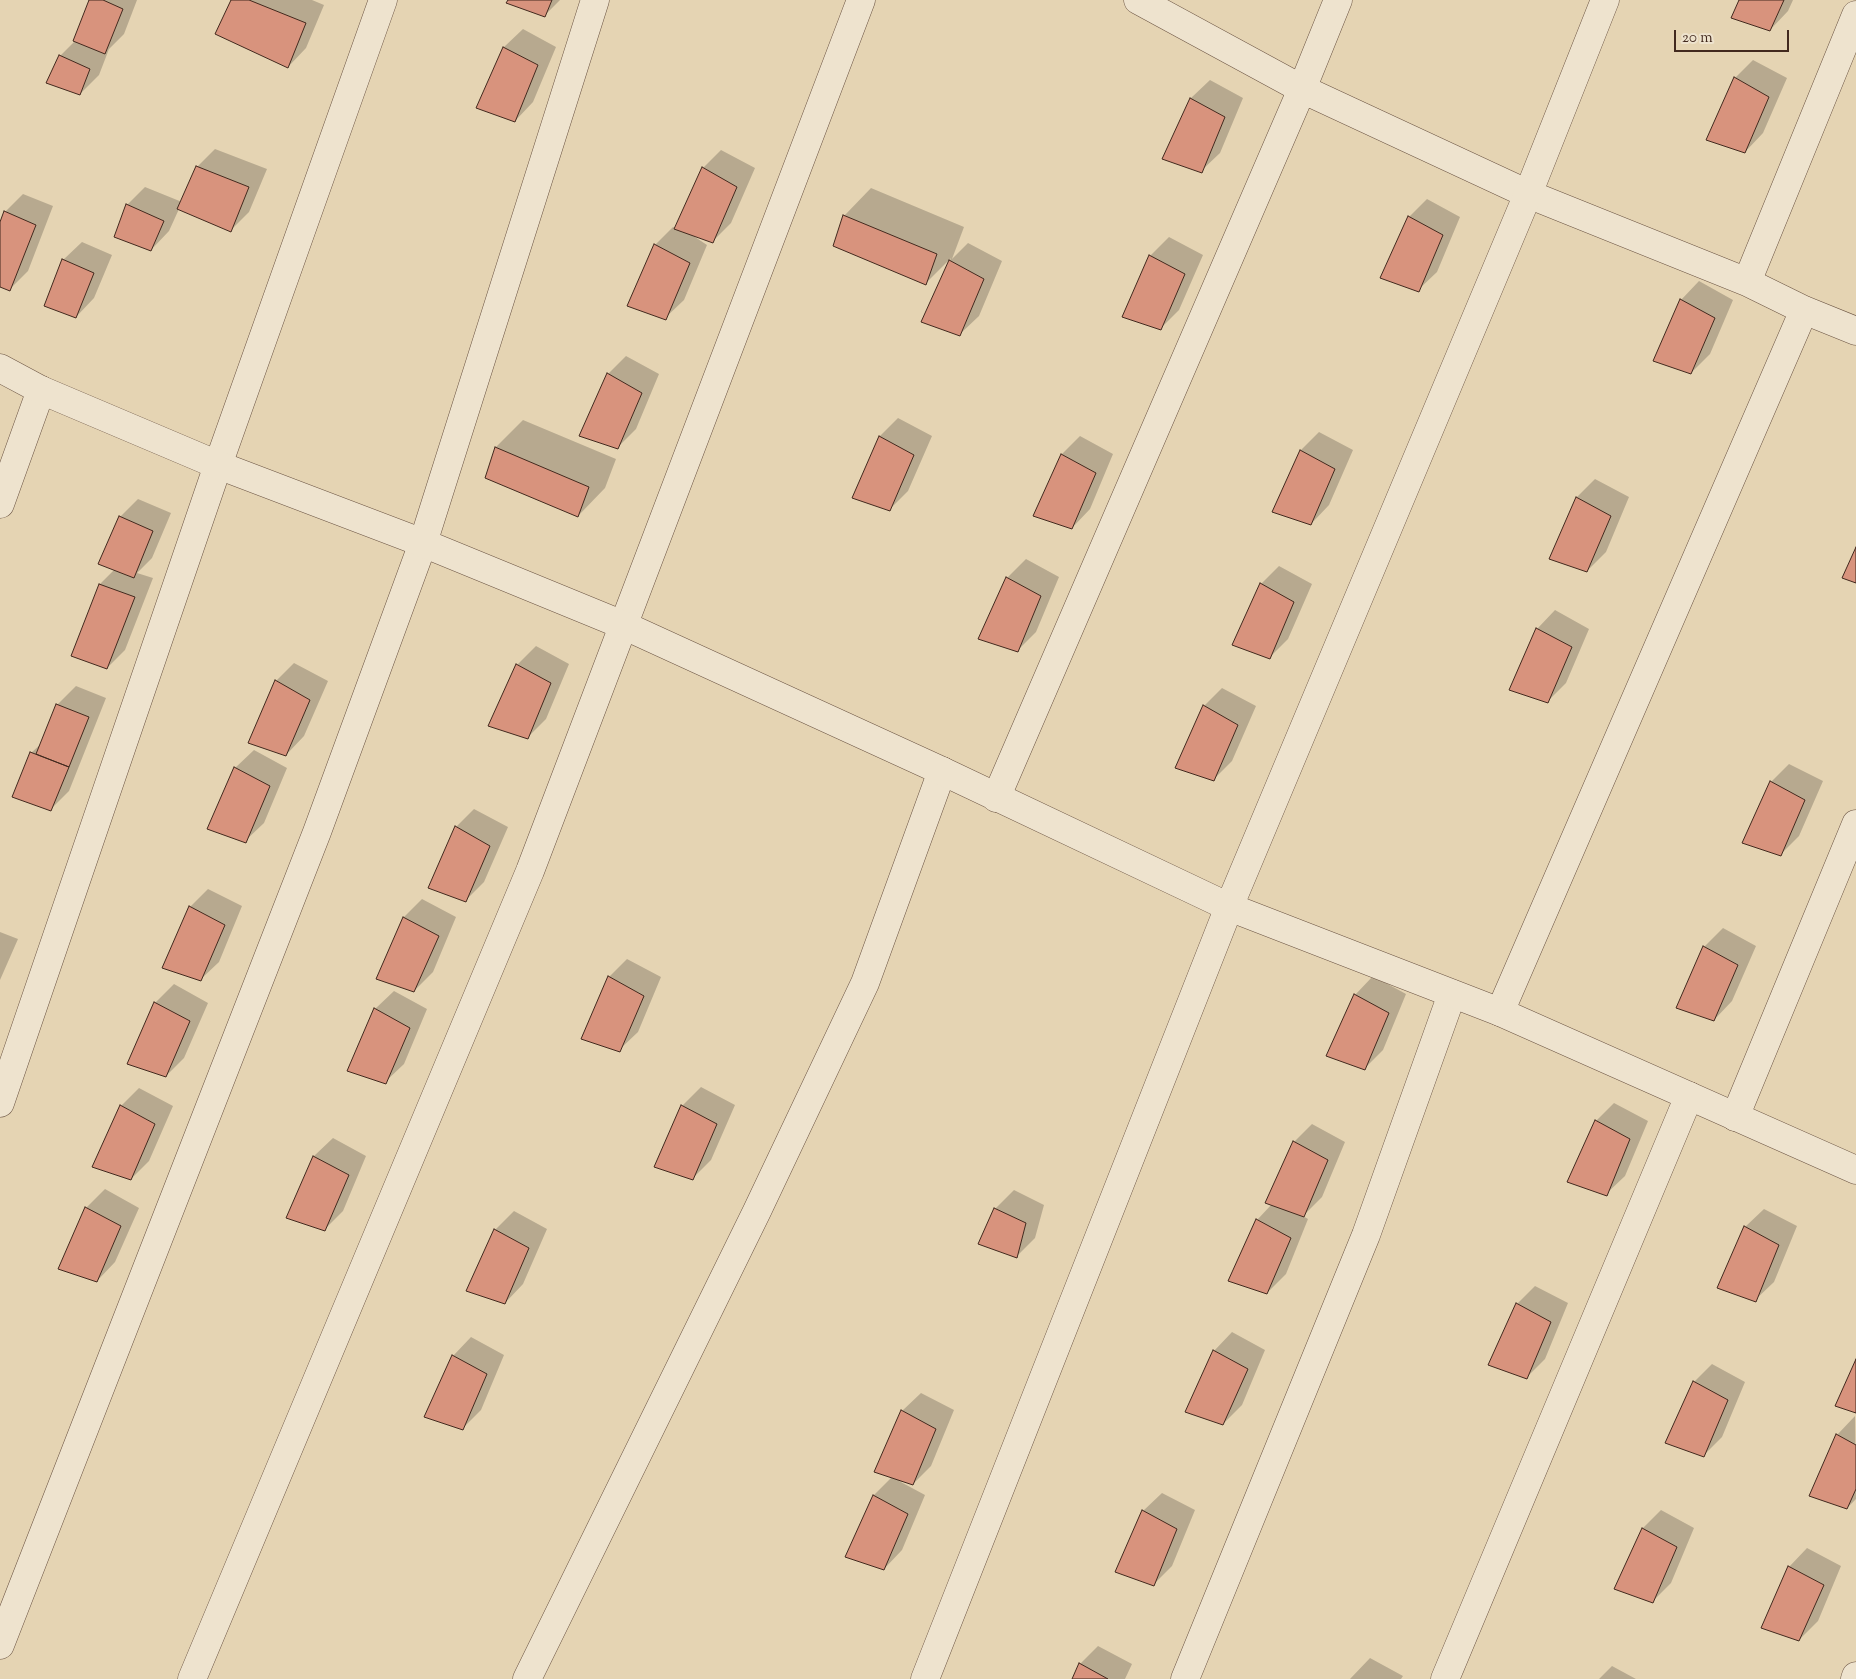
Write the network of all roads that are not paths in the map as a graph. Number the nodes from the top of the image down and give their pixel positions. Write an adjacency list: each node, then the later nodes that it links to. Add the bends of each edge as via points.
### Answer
1 (383, 0): 15 (street)
2 (595, 0): 17 (street)
3 (861, 0): 18 (street)
4 (1138, 0): 8 (street)
5 (1338, 0): 8 (street)
6 (1605, 0): 9 (street)
7 (1856, 15): 10 (street)
8 (1302, 88): 9 (street); 20 (street)
9 (1528, 194): 10 (street); 22 (street)
10 (1747, 282): 11 (street)
11 (1804, 310): 12 (street); 24 (street)
12 (1856, 331)
13 (0, 368): 14 (street)
14 (41, 390): 15 (street); 16 (street)
15 (218, 465): 17 (street); 26 (street)
16 (0, 504)
17 (422, 543): 18 (street); 29 (street, via 317,832)
18 (624, 625): 19 (street); 30 (street, via 530,871)
19 (942, 771): 20 (street); 31 (street, via 865,983 757,1212)
20 (996, 798): 22 (street)
21 (1856, 824): 27 (street)
22 (1229, 906): 23 (street); 32 (street)
23 (1452, 994): 24 (street); 33 (street, via 1366,1235)
24 (1500, 1012): 25 (street)
25 (1690, 1096): 27 (street); 34 (street)
26 (0, 1103)
27 (1734, 1117): 28 (street)
28 (1856, 1170)
29 (0, 1645)
30 (192, 1679)
31 (527, 1679)
32 (925, 1679)
33 (1185, 1679)
34 (1445, 1679)

